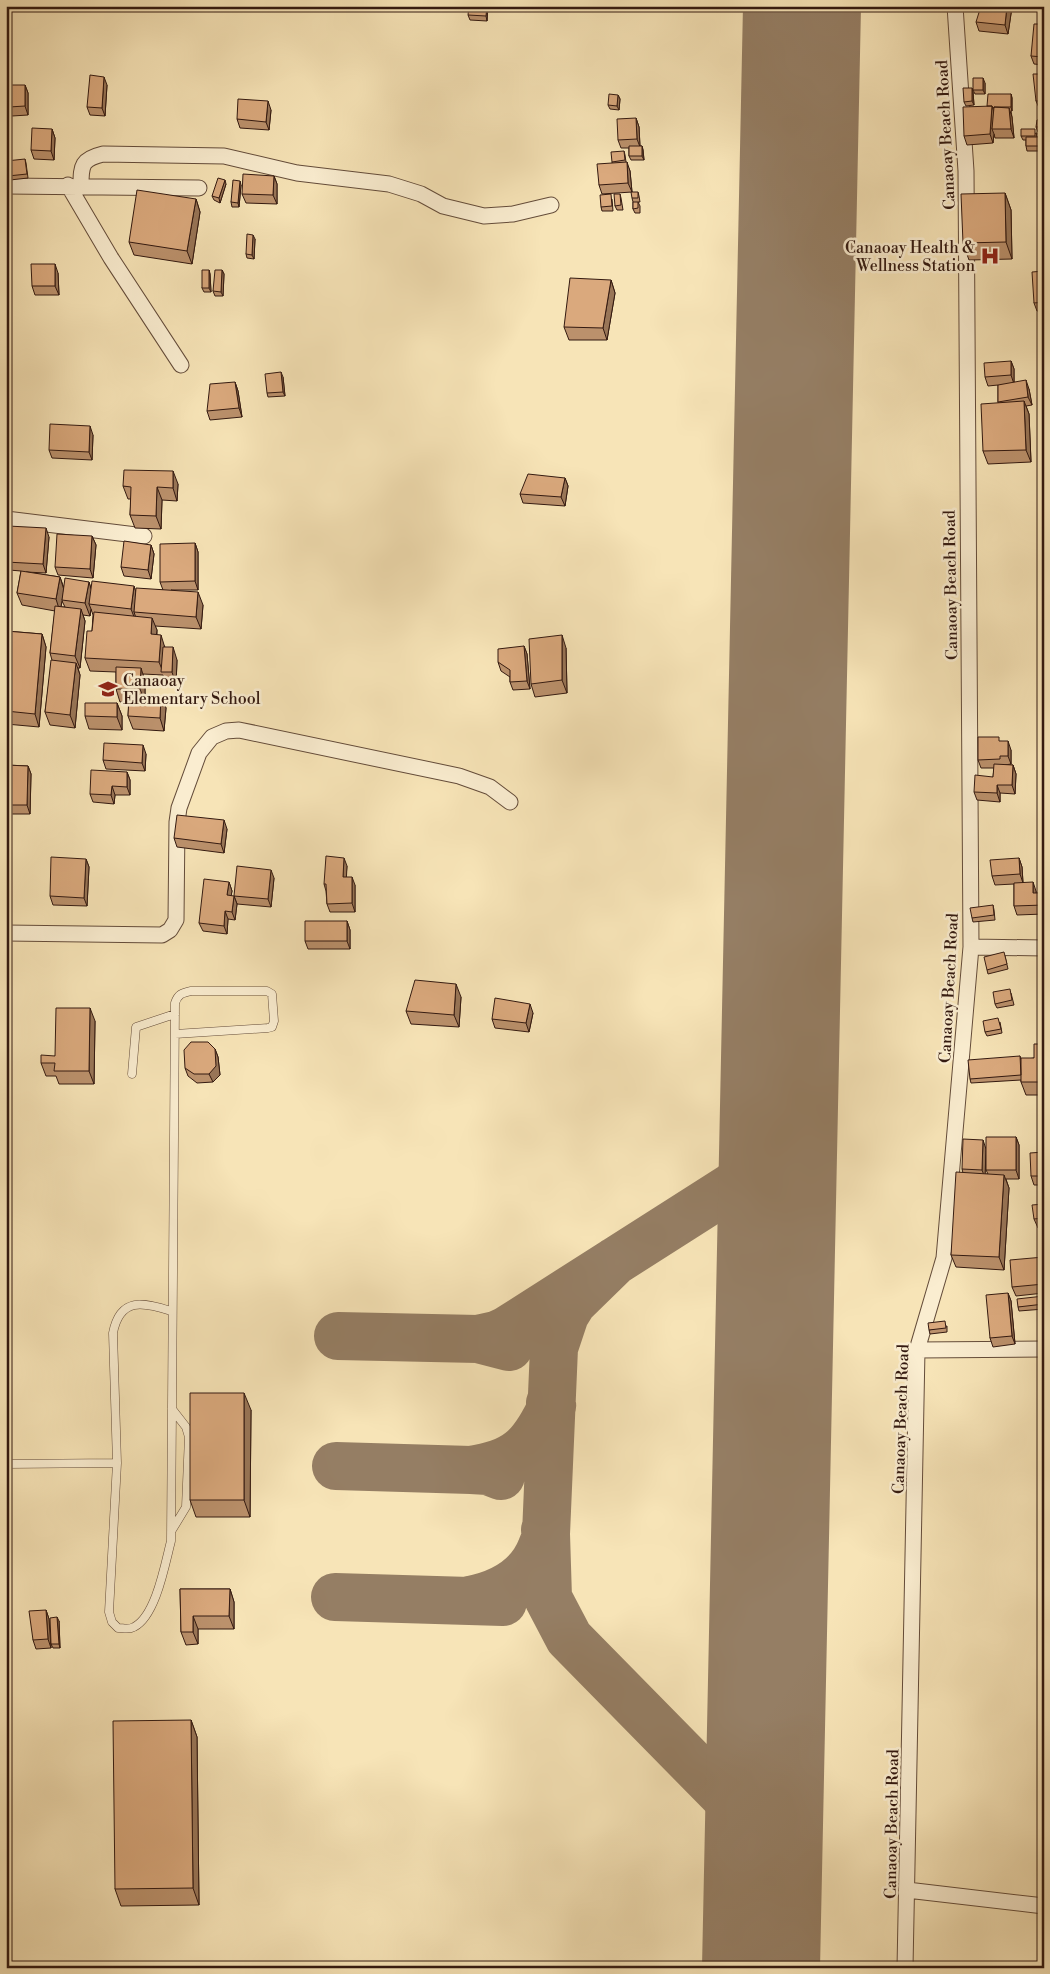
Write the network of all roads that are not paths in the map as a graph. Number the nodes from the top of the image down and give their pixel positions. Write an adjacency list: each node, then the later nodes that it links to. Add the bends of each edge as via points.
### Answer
1 (955, 6): 11 (street, Canaoay Beach Road, via 966,171)
2 (75, 185): 3 (street); 4 (street); 5 (street, via 85,162 103,154 224,156 297,173 388,184 421,194 443,206 484,216 513,214); 6 (street, via 112,258)
3 (6, 186)
4 (198, 188)
5 (551, 205)
6 (181, 365)
7 (6, 519): 8 (street)
8 (144, 536)
9 (510, 802): 10 (street, via 490,787 459,776 239,730 226,731 212,738 199,753 179,808 176,920 170,930 162,935)
10 (6, 933)
11 (971, 947): 12 (street); 18 (street, Canaoay Beach Road, via 944,1258)
12 (1044, 948)
13 (175, 1014): 14 (lane); 14 (lane, via 177,997 181,993 267,991 272,994 272,1027); 15 (lane, via 136,1027)
14 (175, 1034): 16 (lane)
15 (132, 1074)
16 (172, 1311): 19 (lane); 20 (lane, via 131,1305 115,1322)
17 (1044, 1349): 18 (street)
18 (917, 1350): 23 (street, Canaoay Beach Road)
19 (172, 1409): 22 (lane); 22 (lane, via 186,1427 189,1437 186,1507)
20 (117, 1463): 21 (lane); 22 (lane, via 109,1612 118,1628 132,1629 147,1613 160,1582)
21 (6, 1464)
22 (172, 1531)
23 (907, 1890): 24 (street); 25 (street, Canaoay Beach Road)
24 (1044, 1906)
25 (906, 1968)

